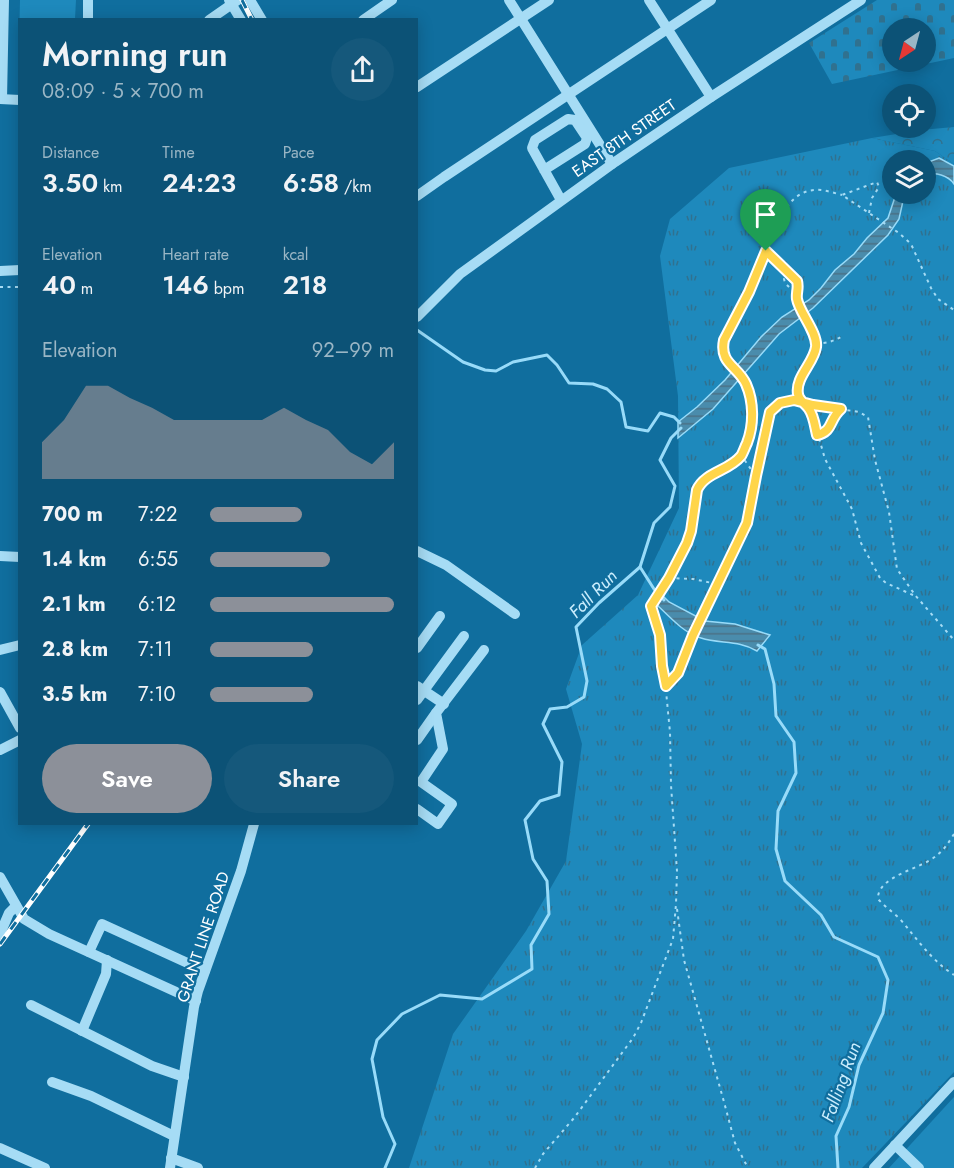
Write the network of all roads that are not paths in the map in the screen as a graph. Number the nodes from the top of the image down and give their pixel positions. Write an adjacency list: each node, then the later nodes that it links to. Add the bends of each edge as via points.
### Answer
1 (4, 0): 21 (street)
2 (88, 0): 11 (street)
3 (250, 0): 14 (street)
4 (392, 0): 15 (street)
5 (509, 0): 16 (street)
6 (549, 0): 16 (street)
7 (649, 0): 17 (street)
8 (711, 0): 17 (street)
9 (861, 0): 20 (street, EAST 8TH STREET)
10 (233, 2): 12 (street); 13 (street)
11 (88, 18)
12 (212, 18)
13 (241, 18)
14 (261, 18)
15 (366, 18)
16 (521, 19): 18 (street); 19 (street)
17 (668, 29): 19 (street); 20 (street)
18 (418, 86)
19 (569, 94): 23 (street); 25 (street)
20 (711, 97): 23 (street, EAST 8TH STREET)
21 (1, 99): 22 (street)
22 (18, 100)
23 (612, 164): 26 (street, EAST 8TH STREET)
24 (544, 170): 24 (street, via 532,148 535,140 568,119 575,120 587,138 585,144); 26 (street)
25 (418, 195)
26 (561, 200): 30 (street, EAST 8TH STREET, via 460,274)
27 (18, 270): 28 (street)
28 (0, 271): 29 (street)
29 (0, 278)
30 (418, 316)
31 (418, 551): 34 (street, via 446,565)
32 (0, 556): 33 (street)
33 (18, 556)
34 (514, 614)
35 (440, 616): 38 (street)
36 (464, 636): 42 (street)
37 (18, 646): 39 (street)
38 (418, 647)
39 (0, 650)
40 (484, 650): 43 (street)
41 (0, 692): 45 (street)
42 (419, 692): 43 (street)
43 (444, 704): 44 (street)
44 (436, 713): 46 (street); 49 (street, via 443,749 421,782 452,804 438,824)
45 (18, 724)
46 (418, 739)
47 (18, 741): 48 (street)
48 (0, 750)
49 (418, 809)
50 (254, 825): 56 (street, GRANT LINE ROAD)
51 (0, 877): 52 (street)
52 (16, 906): 53 (street); 54 (street, via 29,922)
53 (0, 934)
54 (89, 952): 55 (street); 56 (street, via 102,924)
55 (107, 960): 57 (street); 59 (street, via 106,974)
56 (206, 971): 57 (street, GRANT LINE ROAD)
57 (196, 1001): 60 (street, GRANT LINE ROAD)
58 (31, 1005): 59 (street)
59 (82, 1031): 60 (street, via 152,1066)
60 (184, 1077): 63 (street, GRANT LINE ROAD)
61 (52, 1082): 63 (street)
62 (954, 1082): 64 (street)
63 (174, 1136): 66 (street, GRANT LINE ROAD)
64 (895, 1145): 69 (street); 70 (street)
65 (0, 1148): 67 (street)
66 (170, 1163): 68 (street)
67 (45, 1168)
68 (198, 1168)
69 (874, 1168)
70 (919, 1168)

